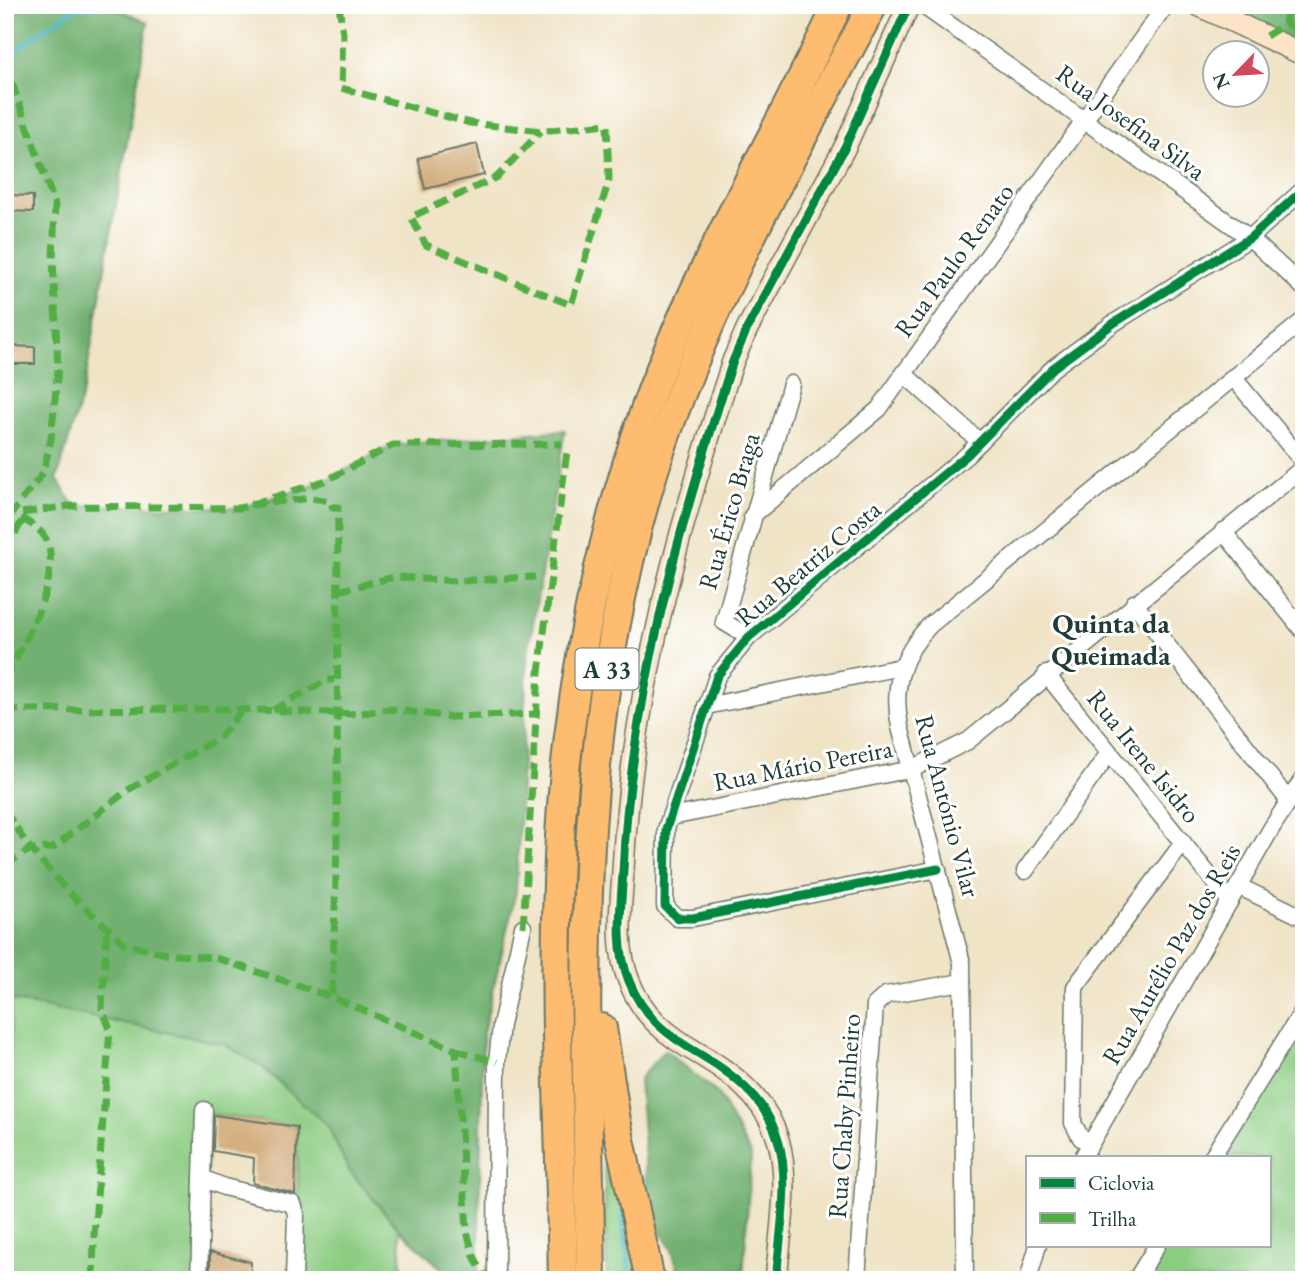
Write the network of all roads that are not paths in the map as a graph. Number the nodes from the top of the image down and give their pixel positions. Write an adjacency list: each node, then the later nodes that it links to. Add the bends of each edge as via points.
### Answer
1 (838, 5): 41 (highway, A 33, via 677,328 613,511 588,618 568,747 559,880)
2 (873, 5): 16 (highway, A 33, via 725,288)
3 (909, 5): 55 (street, via 845,147 733,360 649,658 628,792 620,940 628,980 654,1023 732,1074 772,1121 785,1180)
4 (922, 5): 8 (street, Rua Josefina Silva)
5 (1166, 5): 8 (street, Rua Paulo Renato)
6 (1198, 5): 7 (street)
7 (1304, 55)
8 (1086, 118): 10 (street, Rua Josefina Silva); 13 (street, Rua Paulo Renato)
9 (1304, 189): 10 (street, Rua Beatriz Costa)
10 (1250, 238): 11 (street, Rua Josefina Silva); 17 (street, Rua Beatriz Costa, via 1114,323 1053,368)
11 (1304, 288)
12 (1304, 320): 14 (street, Rua António Vilar)
13 (902, 373): 17 (street); 19 (street, Rua Paulo Renato, via 879,409)
14 (1233, 377): 18 (street); 24 (street, Rua António Vilar, via 930,625)
15 (791, 384): 19 (street, Rua Érico Braga)
16 (667, 433): 53 (highway, A 33, via 622,587 594,759 585,967); 54 (highway, via 617,673 601,805 598,876 603,1037)
17 (980, 442): 23 (street, Rua Beatriz Costa)
18 (1304, 465): 20 (street, Rua Mário Pereira)
19 (752, 516): 23 (street, Rua Érico Braga, via 724,622)
20 (1223, 531): 21 (street, Rua Mário Pereira); 22 (street)
21 (1134, 603): 25 (street, Rua Mário Pereira); 30 (street)
22 (1304, 632)
23 (749, 637): 26 (street, Rua Beatriz Costa, via 717,677)
24 (901, 667): 26 (street); 28 (street, Rua António Vilar, via 897,712)
25 (1046, 674): 27 (street, Rua Irene Isidro); 28 (street, Rua Mário Pereira, via 968,741)
26 (706, 706): 31 (street, Rua Beatriz Costa)
27 (1110, 753): 32 (street, Rua Irene Isidro); 34 (street)
28 (912, 769): 31 (street, Rua Mário Pereira); 33 (street, Rua António Vilar)
29 (1304, 777): 30 (street, Rua Aurélio Paz dos Reis)
30 (1289, 801): 35 (street, Rua Aurélio Paz dos Reis)
31 (671, 817): 33 (street, Rua Beatriz Costa, via 666,829 663,897 677,918)
32 (1183, 843): 36 (street, Rua Irene Isidro); 43 (street, via 1075,987 1073,1123)
33 (939, 869): 39 (street, Rua António Vilar, via 959,947)
34 (1025, 871)
35 (1238, 886): 36 (street, Rua Aurélio Paz dos Reis); 37 (street)
36 (1230, 901): 43 (street, Rua Aurélio Paz dos Reis)
37 (1304, 918)
38 (523, 927): 50 (street, via 497,1062)
39 (962, 982): 56 (street, Rua Chaby Pinheiro, via 886,995 875,1005); 57 (street, Rua António Vilar)
40 (1304, 1009): 44 (street)
41 (559, 1053): 51 (highway); 52 (highway, A 33)
42 (204, 1110): 45 (street)
43 (1087, 1150)
44 (1213, 1156)
45 (202, 1178): 48 (street); 49 (street, via 292,1204 296,1214)
46 (1038, 1246): 58 (street)
47 (1156, 1246): 59 (street)
48 (199, 1280)
49 (294, 1280)
50 (496, 1280)
51 (553, 1280)
52 (563, 1280)
53 (591, 1280)
54 (650, 1280)
55 (776, 1280)
56 (856, 1280)
57 (965, 1280)
58 (1028, 1280)
59 (1136, 1280)

